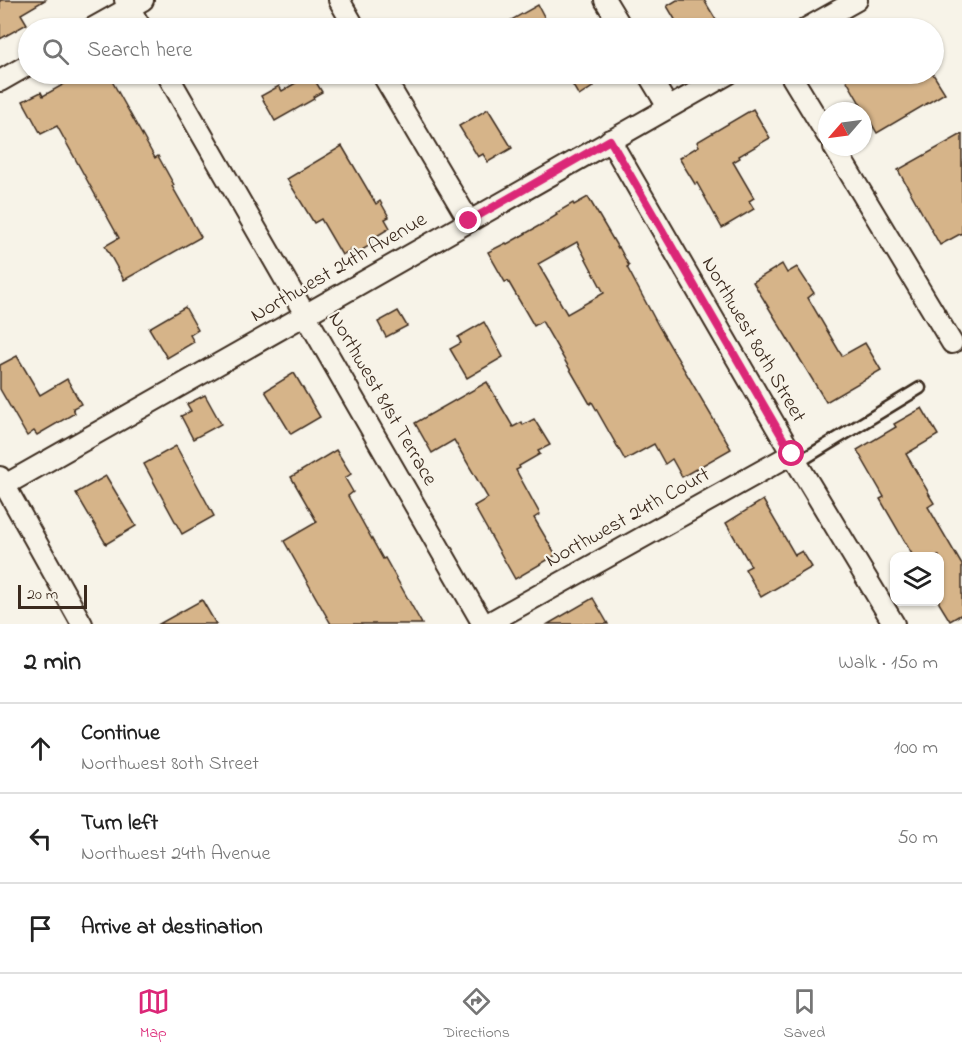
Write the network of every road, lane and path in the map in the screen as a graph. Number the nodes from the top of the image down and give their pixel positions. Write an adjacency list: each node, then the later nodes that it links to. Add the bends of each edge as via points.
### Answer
1 (339, 0): 7 (street)
2 (605, 0): 8 (street)
3 (857, 0): 9 (street)
4 (133, 3): 5 (street); 6 (street)
5 (109, 18)
6 (138, 18)
7 (349, 18)
8 (616, 18)
9 (825, 18)
10 (18, 70): 11 (street)
11 (0, 81)
12 (173, 84): 22 (street, Northwest 81st Terrace)
13 (388, 84): 21 (street)
14 (654, 84): 17 (street)
15 (710, 84): 17 (street, Northwest 24th Avenue)
16 (796, 84): 18 (street)
17 (668, 107): 19 (street, Northwest 24th Avenue)
18 (818, 120)
19 (610, 140): 21 (street, Northwest 24th Avenue); 25 (street, Northwest 80th Street)
20 (839, 156): 23 (street)
21 (469, 221): 22 (street, Northwest 24th Avenue)
22 (305, 315): 26 (street, Northwest 24th Avenue); 28 (street, Northwest 81st Terrace)
23 (952, 343)
24 (920, 387): 25 (lane, Northwest 24th Court)
25 (794, 458): 28 (street, Northwest 24th Court); 29 (street, Northwest 80th Street)
26 (2, 481): 27 (street)
27 (82, 624)
28 (485, 624)
29 (894, 624)

